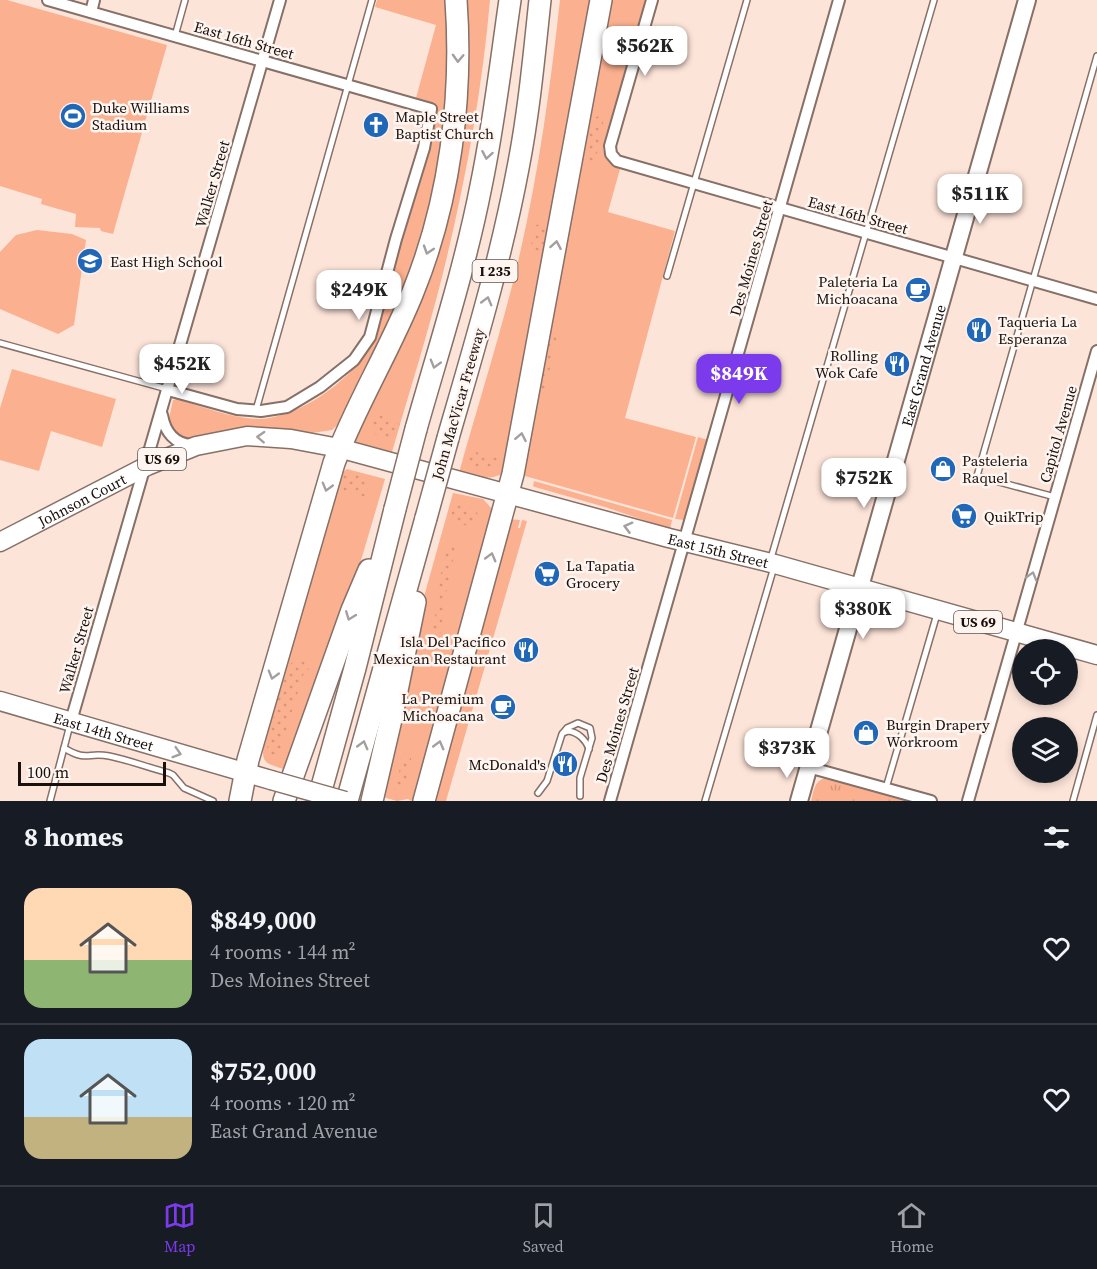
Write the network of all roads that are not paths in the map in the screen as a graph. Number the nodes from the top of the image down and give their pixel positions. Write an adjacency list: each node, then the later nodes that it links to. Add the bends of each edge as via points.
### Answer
1 (48, 0): 17 (street, East 16th Street)
2 (94, 0): 17 (street)
3 (185, 0): 18 (lane)
4 (280, 0): 20 (street, Walker Street)
5 (372, 0): 21 (lane)
6 (456, 0): 37 (highway, one-way to 37, via 457,88 443,195 429,246 397,330)
7 (501, 0): 22 (highway)
8 (510, 0): 22 (highway, I 235)
9 (540, 0): 23 (highway, John MacVicar Freeway / I 235)
10 (553, 0): 23 (highway, via 547,45)
11 (601, 0): 39 (highway, one-way to 11)
12 (652, 0): 24 (street, East 16th Street, via 610,147 613,158 622,164)
13 (747, 0): 24 (lane)
14 (839, 0): 25 (street, Des Moines Street)
15 (934, 0): 26 (lane)
16 (1027, 0): 27 (main road, East Grand Avenue)
17 (91, 12): 18 (street, East 16th Street)
18 (175, 36): 20 (street, East 16th Street)
19 (1097, 56): 29 (lane)
20 (263, 60): 21 (street, East 16th Street); 33 (street, Walker Street)
21 (347, 85): 34 (lane); 34 (street, East 16th Street, via 431,109 424,148 369,337 354,360 320,387 287,406)
22 (496, 97): 41 (highway, I 235, one-way to 41, bridge, via 468,246)
23 (529, 101): 42 (highway, John MacVicar Freeway / I 235, one-way to 23, bridge, via 498,260)
24 (694, 184): 25 (street, East 16th Street); 28 (lane)
25 (780, 208): 26 (street, East 16th Street); 44 (street, Des Moines Street)
26 (866, 233): 27 (street, East 16th Street); 45 (lane)
27 (953, 258): 29 (street, East 16th Street); 46 (main road, East Grand Avenue)
28 (667, 276)
29 (1033, 281): 30 (street, East 16th Street); 40 (lane, via 977,476)
30 (1097, 299)
31 (0, 343): 33 (lane)
32 (1097, 351): 40 (street, Capitol Avenue)
33 (168, 390): 34 (street); 35 (street, Walker Street)
34 (256, 411)
35 (162, 413): 36 (street, via 164,424 176,441); 38 (street, Walker Street)
36 (196, 446): 37 (main road, Johnson Court / US 69, one-way to 36, via 291,438 247,436); 38 (main road, Johnson Court / US 69)
37 (339, 448): 39 (main road, East 15th Street / US 69); 57 (highway, one-way to 57)
38 (147, 466): 43 (main road, Johnson Court / US 69); 52 (street, Walker Street)
39 (508, 494): 44 (main road, East 15th Street / US 69, one-way to 39); 68 (highway, one-way to 39)
40 (1055, 497): 48 (street, Capitol Avenue, one-way to 40)
41 (393, 517): 64 (highway, one-way to 64, via 352,610); 65 (highway, I 235)
42 (426, 518): 66 (highway, John MacVicar Freeway / I 235, one-way to 42); 67 (highway, via 413,616)
43 (0, 542)
44 (685, 542): 45 (main road, East 15th Street / US 69); 69 (street, Des Moines Street)
45 (772, 563): 46 (main road, East 15th Street / US 69); 70 (lane)
46 (859, 588): 47 (main road, East 15th Street / US 69); 56 (main road, East Grand Avenue)
47 (938, 611): 48 (main road, East 15th Street / US 69); 58 (lane)
48 (1016, 632): 49 (main road, East 15th Street / US 69); 73 (street, Capitol Avenue)
49 (1097, 655)
50 (0, 701): 52 (main road, East 14th Street)
51 (1097, 716): 74 (lane)
52 (71, 721): 54 (lane); 57 (main road, East 14th Street, one-way to 57)
53 (562, 734): 55 (lane, via 573,732); 55 (lane, via 578,723 587,726 592,738); 59 (lane, via 548,781)
54 (64, 748): 61 (lane); 62 (lane, via 80,756 109,756 169,773 184,788)
55 (589, 749): 60 (lane, via 580,778)
56 (808, 767): 58 (street); 71 (main road, East Grand Avenue)
57 (245, 773): 63 (highway); 66 (main road, East 14th Street, bridge)
58 (886, 789): 72 (street)
59 (538, 793)
60 (580, 796)
61 (50, 801)
62 (213, 801)
63 (240, 801)
64 (284, 801)
65 (318, 801)
66 (346, 801)
67 (372, 801)
68 (424, 801)
69 (610, 801)
70 (705, 801)
71 (799, 801)
72 (931, 801)
73 (968, 801)
74 (1073, 801)

